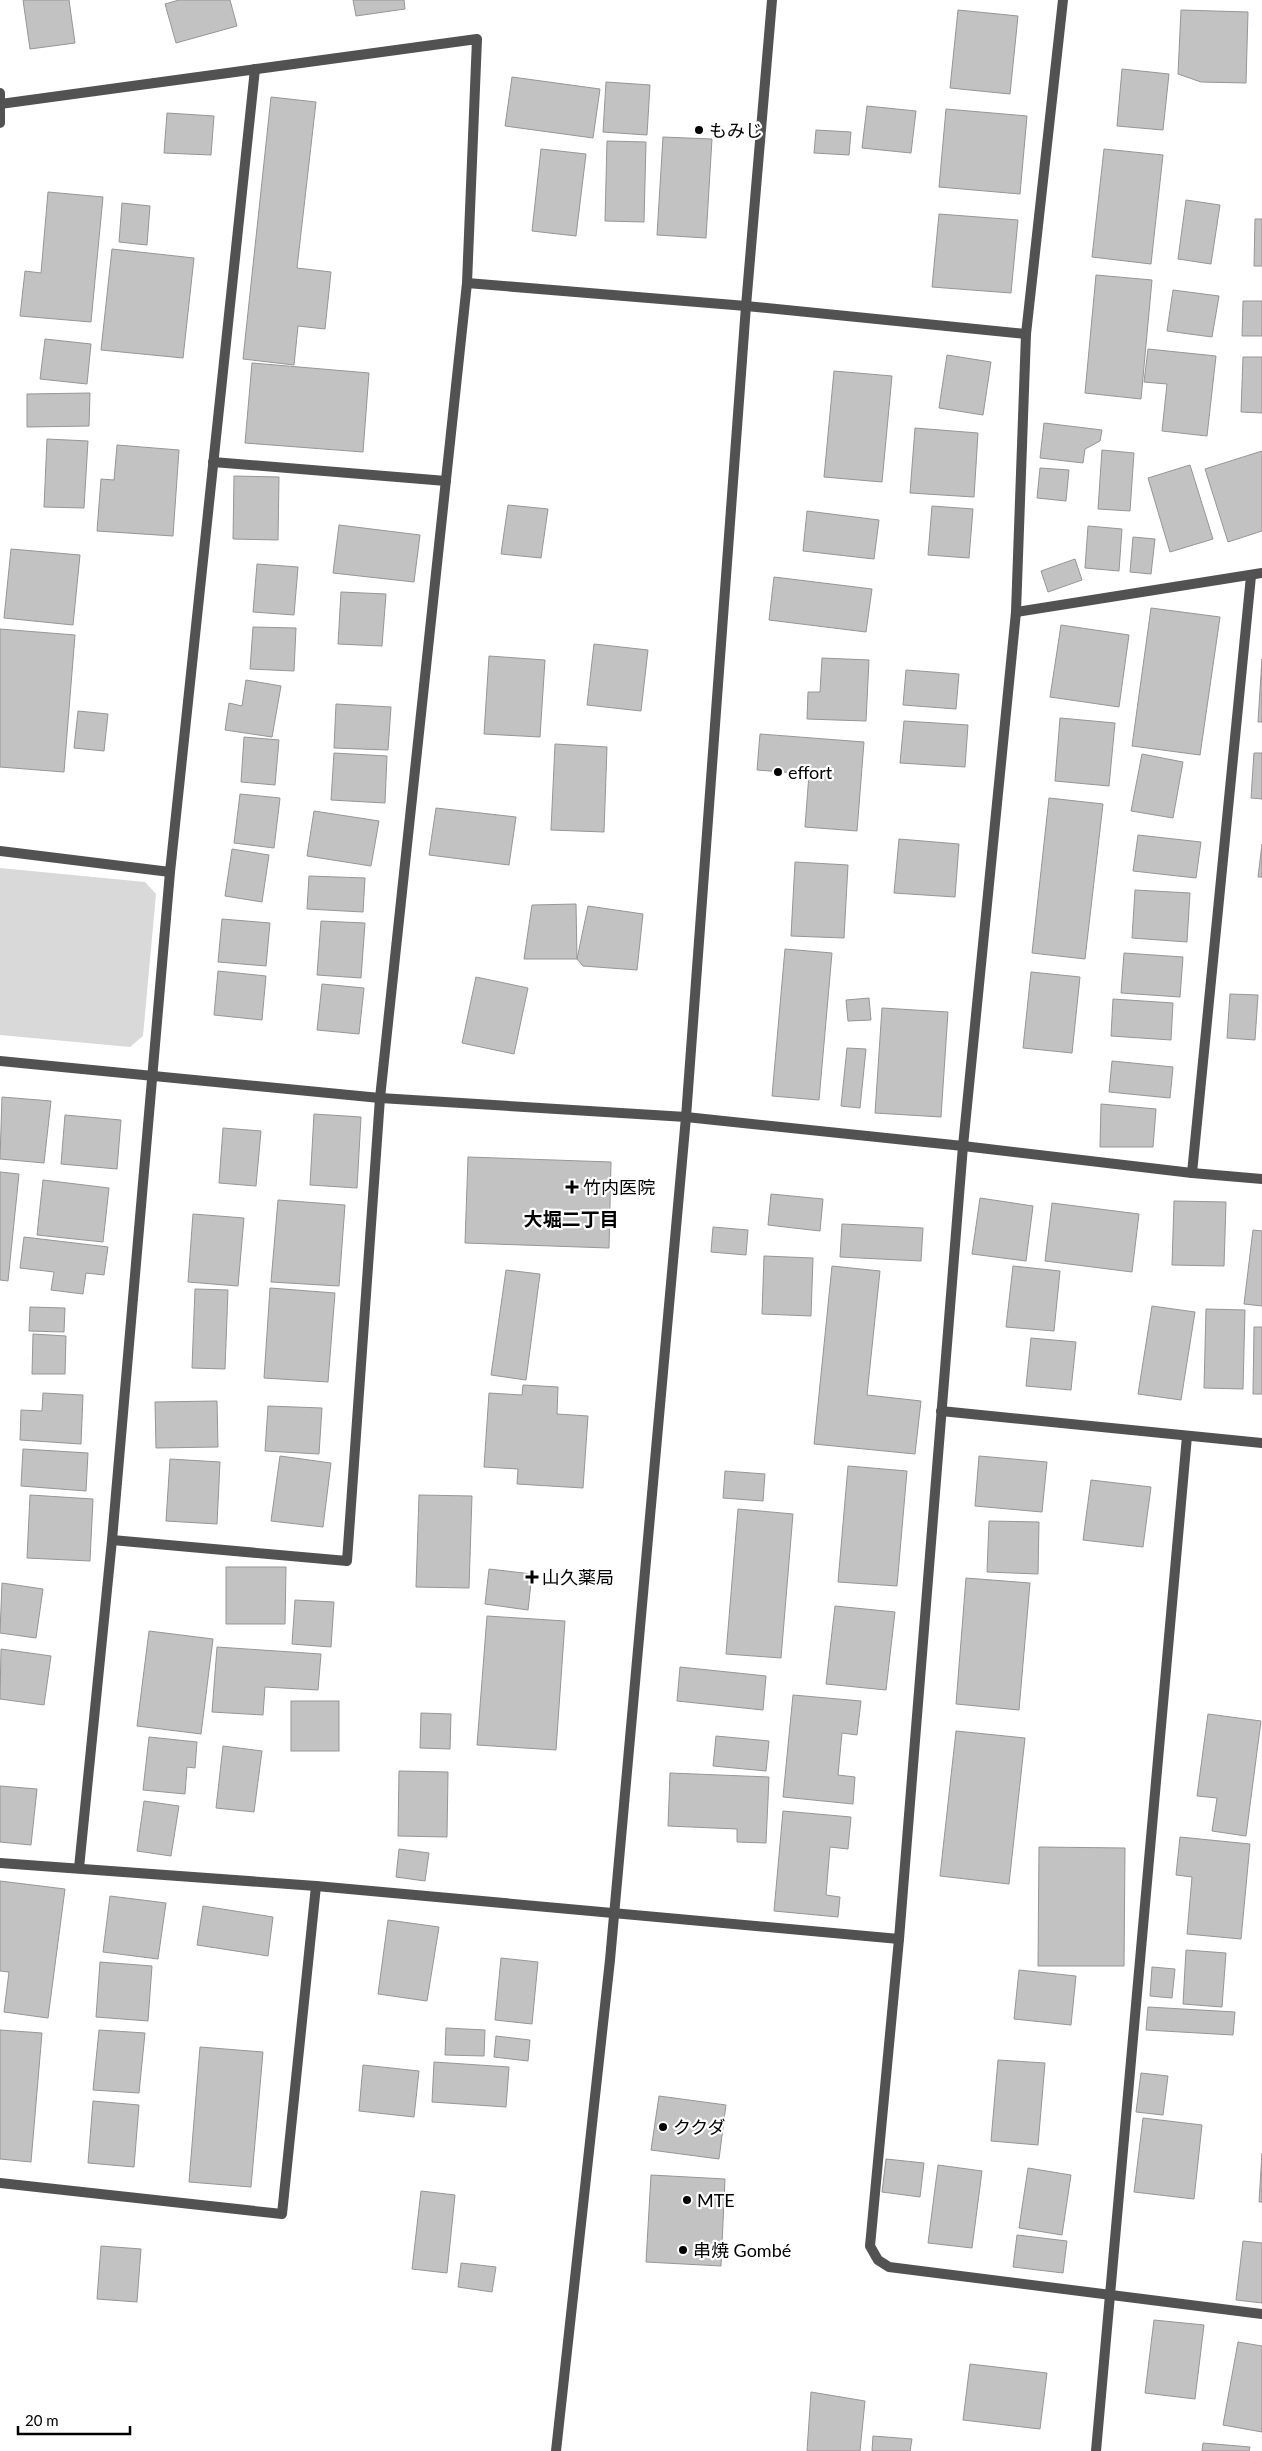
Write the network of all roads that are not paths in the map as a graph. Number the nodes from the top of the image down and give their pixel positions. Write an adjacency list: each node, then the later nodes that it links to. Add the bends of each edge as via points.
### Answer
1 (772, 0): 7 (street)
2 (1063, 0): 8 (street)
3 (255, 69): 4 (street); 6 (street, via 477,39); 9 (street)
4 (0, 100): 5 (street)
5 (0, 123)
6 (467, 283): 7 (street); 10 (street)
7 (746, 306): 8 (street); 19 (street)
8 (1026, 334): 13 (street)
9 (213, 462): 10 (street); 15 (street)
10 (446, 481): 18 (street)
11 (1262, 573): 12 (street)
12 (1251, 576): 13 (street); 21 (street)
13 (1016, 612): 20 (street)
14 (0, 852): 15 (street)
15 (170, 872): 17 (street)
16 (0, 1061): 17 (street)
17 (151, 1076): 18 (street); 26 (street)
18 (380, 1098): 19 (street); 26 (street, via 347,1561)
19 (686, 1117): 20 (street); 30 (street)
20 (963, 1146): 21 (street); 23 (street)
21 (1192, 1173): 22 (street)
22 (1262, 1179)
23 (940, 1410): 24 (street); 31 (street)
24 (1187, 1436): 25 (street); 33 (street)
25 (1262, 1443)
26 (112, 1540): 28 (street)
27 (0, 1863): 28 (street)
28 (78, 1868): 29 (street)
29 (316, 1886): 30 (street); 32 (street, via 282,2214)
30 (615, 1913): 31 (street); 35 (street)
31 (899, 1939): 33 (street, via 870,2246 878,2260 889,2266)
32 (0, 2184)
33 (1111, 2296): 34 (street); 36 (street)
34 (1262, 2314)
35 (556, 2451)
36 (1096, 2451)

